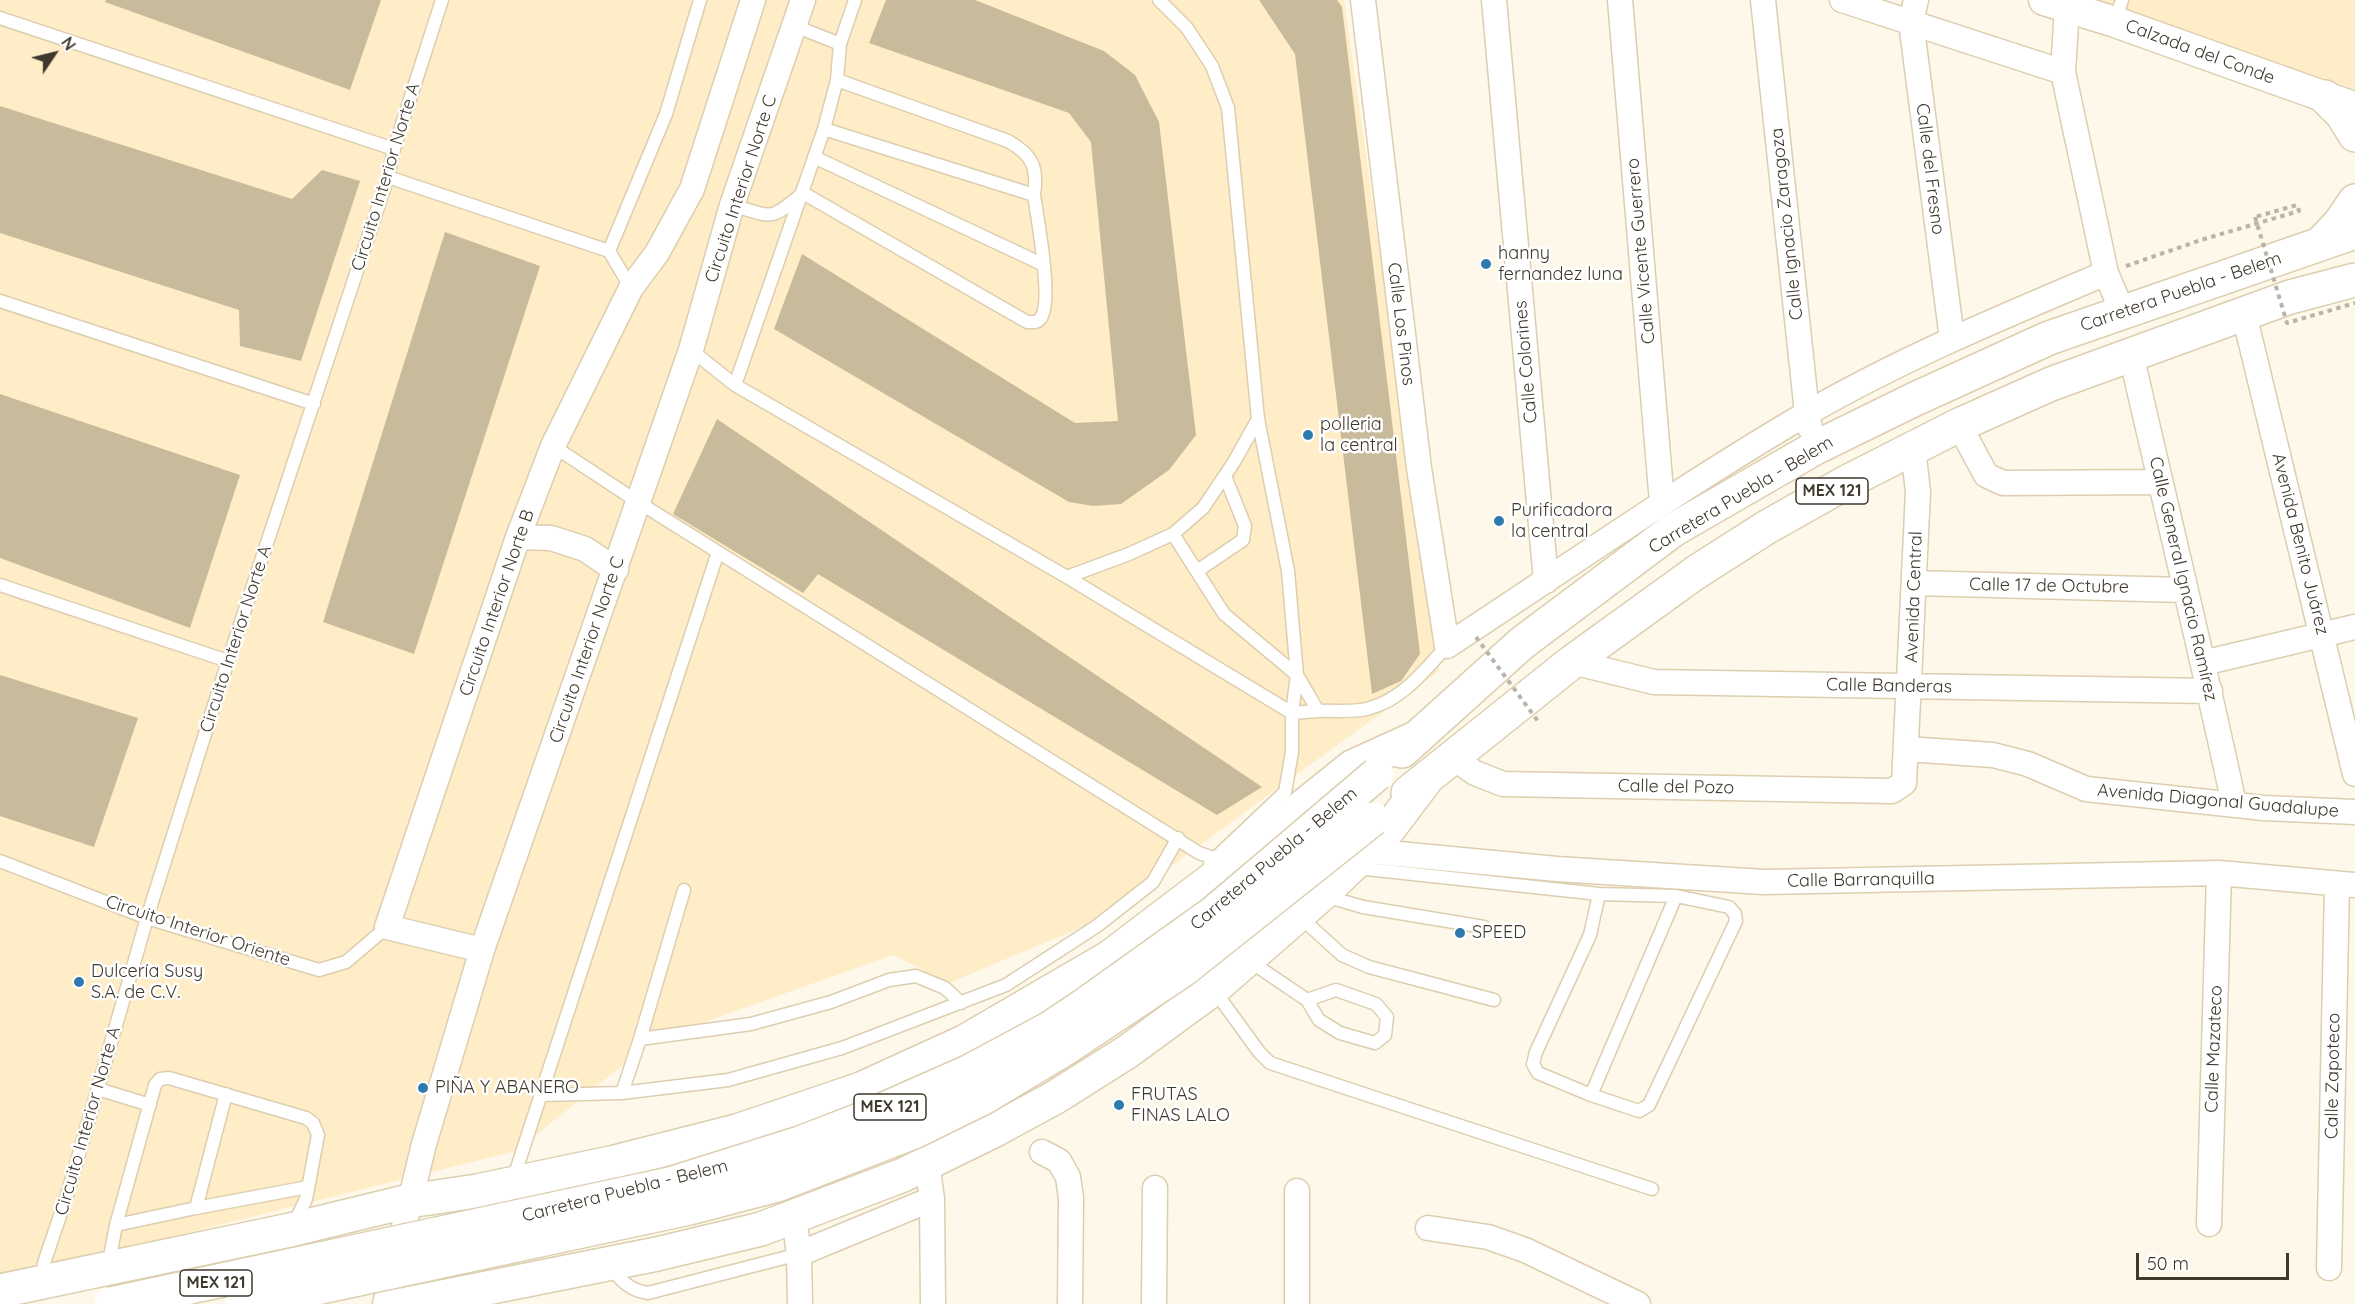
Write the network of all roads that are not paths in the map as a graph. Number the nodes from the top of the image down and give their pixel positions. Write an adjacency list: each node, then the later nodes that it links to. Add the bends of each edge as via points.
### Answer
1 (442, 0): 24 (lane, Circuito Interior Norte A)
2 (700, 0): 33 (lane, via 666,114)
3 (753, 0): 37 (street, Circuito Interior Norte B, via 692,189 657,253)
4 (803, 0): 16 (street, Circuito Interior Norte C)
5 (855, 0): 17 (lane)
6 (1159, 0): 47 (lane, via 1187,28 1212,66 1228,108)
7 (1363, 0): 70 (street, Calle Los Pinos, via 1416,444)
8 (1494, 0): 64 (street, Calle Colorines)
9 (1620, 0): 57 (street, Calle Vicente Guerrero)
10 (1763, 0): 46 (street, Calle Ignacio Zaragoza)
11 (1842, 0): 13 (street)
12 (2056, 3): 14 (street, Calzada del Conde); 18 (street)
13 (1913, 11): 18 (street); 41 (street, Calle del Fresno)
14 (2119, 11): 20 (street, Calzada del Conde)
15 (0, 18): 24 (lane)
16 (795, 26): 17 (lane); 30 (street, Circuito Interior Norte C)
17 (840, 44): 19 (lane)
18 (2063, 72): 35 (street)
19 (837, 80): 22 (lane); 28 (lane, via 1023,149 1036,177)
20 (2325, 97): 21 (street, Calzada del Conde); 23 (main road)
21 (2355, 108)
22 (824, 129): 25 (lane); 28 (lane)
23 (2355, 135)
24 (394, 149): 26 (lane, Circuito Interior Norte A)
25 (814, 157): 27 (lane); 34 (lane)
26 (388, 177): 33 (lane); 45 (lane, Circuito Interior Norte A)
27 (803, 193): 30 (lane, via 781,212 769,216); 34 (lane, via 1027,322 1035,323 1046,307); 44 (lane)
28 (1034, 195): 34 (lane)
29 (2355, 201): 32 (main road)
30 (732, 205): 42 (street, Circuito Interior Norte C)
31 (2355, 232): 32 (main road, Carretera Puebla - Belem / MEX 121)
32 (2322, 242): 39 (main road, Carretera Puebla - Belem / MEX 121)
33 (609, 251): 37 (lane)
34 (1044, 265)
35 (2106, 273): 39 (street); 41 (street)
36 (2355, 280): 40 (main road, Carretera Puebla - Belem / MEX 121)
37 (631, 288): 49 (street, Circuito Interior Norte B)
38 (0, 301): 45 (lane)
39 (2122, 311): 50 (main road, Carretera Puebla - Belem / MEX 121, via 2049,338)
40 (2244, 314): 43 (main road, Carretera Puebla - Belem / MEX 121); 69 (street, Avenida Benito Juárez)
41 (1952, 339): 46 (street)
42 (691, 350): 44 (lane); 56 (street, Circuito Interior Norte C)
43 (2131, 354): 48 (main road, Carretera Puebla - Belem / MEX 121); 54 (street, Calle General Ignacio Ramírez)
44 (735, 385): 63 (lane)
45 (314, 404): 71 (lane, Circuito Interior Norte A)
46 (1807, 414): 50 (street, Calle Ignacio Zaragoza); 52 (street)
47 (1258, 419): 53 (lane); 74 (lane, via 1288,571)
48 (1959, 424): 51 (main road, Carretera Puebla - Belem / MEX 121); 54 (street, via 1986,475 2003,483)
49 (553, 446): 56 (lane); 59 (street, Circuito Interior Norte B)
50 (1815, 448): 55 (main road, Carretera Puebla - Belem / MEX 121)
51 (1913, 448): 65 (street, Avenida Central, via 1918,492); 72 (main road, Carretera Puebla - Belem / MEX 121, via 1767,527 1695,573)
52 (1737, 457): 55 (street); 57 (street)
53 (1225, 476): 58 (lane, via 1203,508); 62 (lane, via 1245,526 1243,540)
54 (2160, 482): 67 (street, Calle General Ignacio Ramírez)
55 (1755, 484): 79 (main road, Carretera Puebla - Belem / MEX 121, via 1673,530 1522,643)
56 (638, 502): 60 (lane); 61 (street, Circuito Interior Norte C)
57 (1662, 503): 64 (street)
58 (1173, 534): 62 (lane); 63 (lane)
59 (518, 537): 61 (street, via 551,538 585,549); 99 (street, Circuito Interior Norte B)
60 (718, 552): 87 (lane); 113 (lane)
61 (616, 570): 101 (street, Circuito Interior Norte C)
62 (1197, 571): 74 (lane, via 1224,614)
63 (1067, 577): 78 (lane)
64 (1546, 581): 70 (street)
65 (1914, 583): 67 (street, Calle 17 de Octubre); 75 (street, Avenida Central)
66 (0, 585): 71 (lane)
67 (2184, 590): 73 (street, Calle General Ignacio Ramírez)
68 (2355, 627): 69 (street)
69 (2322, 634): 73 (street); 82 (street, Avenida Benito Juárez)
70 (1447, 646): 77 (lane, via 1395,697 1369,709)
71 (228, 661): 98 (lane, Circuito Interior Norte A)
72 (1572, 662): 75 (street, Calle Banderas, via 1654,682); 81 (main road, Carretera Puebla - Belem / MEX 121)
73 (2203, 663): 76 (street, Calle General Ignacio Ramírez)
74 (1298, 675): 77 (lane); 78 (lane)
75 (1911, 686): 76 (street, Calle Banderas); 80 (street, Avenida Central)
76 (2210, 691): 85 (street, Calle General Ignacio Ramírez)
77 (1318, 711): 78 (lane)
78 (1292, 713): 88 (lane, via 1292,752 1285,792)
79 (1418, 737): 97 (main road, via 1352,767); 138 (main road, Carretera Puebla - Belem / MEX 121, bridge, via 1212,914 1086,1004 968,1072 857,1121 670,1184)
80 (1907, 749): 84 (street, Avenida Central); 85 (street, Avenida Diagonal Guadalupe, via 1993,755 2028,764 2086,789)
81 (1452, 757): 83 (main road, Carretera Puebla - Belem / MEX 121); 84 (street, Calle del Pozo, via 1475,773 1503,784 1892,791)
82 (2355, 774)
83 (1425, 781): 89 (main road, via 1384,834); 139 (main road, Carretera Puebla - Belem / MEX 121, bridge, via 1184,970 1057,1054 983,1098 916,1131 777,1185 689,1208)
84 (1905, 783)
85 (2234, 804): 86 (street, Avenida Diagonal Guadalupe)
86 (2355, 812)
87 (1178, 838): 88 (lane, via 1199,854); 103 (lane, via 1153,882 1098,926)
88 (1214, 858): 97 (lane)
89 (1358, 859): 91 (street, Calle Barranquilla, via 1764,882); 94 (lane); 96 (main road)
90 (0, 861): 98 (lane, Circuito Interior Oriente)
91 (2218, 873): 92 (street, Calle Barranquilla); 127 (street, Calle Mazateco)
92 (2346, 884): 134 (street, Calle Zapoteco)
93 (684, 890): 109 (lane)
94 (1599, 894): 95 (lane); 114 (lane, via 1590,935 1533,1064 1538,1073)
95 (1676, 896): 114 (lane); 114 (lane, via 1729,907 1736,921 1649,1105 1639,1111)
96 (1310, 905): 100 (lane, via 1363,907); 102 (main road); 106 (lane, via 1342,955 1369,967)
97 (1177, 907): 107 (main road, via 1110,957)
98 (147, 918): 99 (lane, Circuito Interior Oriente, via 319,970 346,962); 110 (lane, Circuito Interior Norte A)
99 (387, 927): 101 (street)
100 (1484, 927)
101 (482, 950): 124 (street, Circuito Interior Norte C)
102 (1247, 959): 104 (main road); 105 (lane)
103 (1006, 985): 107 (lane); 108 (lane)
104 (1213, 990): 117 (main road, via 1054,1098); 121 (lane, via 1270,1063)
105 (1307, 1000): 105 (lane, via 1319,1020 1340,1033 1375,1043 1385,1035 1387,1017 1376,1004 1336,990)
106 (1494, 1000)
107 (1035, 1002): 118 (main road, via 964,1042 861,1089 737,1131)
108 (961, 1003): 109 (lane, via 945,988 916,976 889,980 831,1002 751,1024); 111 (lane, via 842,1048 728,1080)
109 (640, 1039): 111 (lane)
110 (98, 1089): 115 (lane); 136 (lane, Circuito Interior Norte A, via 44,1263)
111 (622, 1093): 113 (lane)
112 (226, 1094): 115 (lane, via 169,1077 155,1085); 119 (lane, via 313,1123 318,1135); 125 (lane)
113 (542, 1095): 118 (lane)
114 (1591, 1095)
115 (150, 1105): 128 (lane)
116 (1042, 1152): 145 (street, via 1059,1161 1068,1177)
117 (927, 1163): 123 (street); 126 (main road)
118 (511, 1184): 124 (main road); 135 (main road, via 499,1212 497,1229 500,1244)
119 (308, 1188): 125 (lane); 130 (lane)
120 (1155, 1188): 146 (street)
121 (1652, 1189)
122 (1297, 1191): 147 (street)
123 (932, 1199): 131 (street); 144 (street)
124 (409, 1202): 130 (main road); 141 (street, Circuito Interior Norte C)
125 (196, 1208): 128 (lane)
126 (794, 1217): 131 (street); 132 (main road, via 761,1229)
127 (2209, 1224)
128 (116, 1225): 133 (lane)
129 (1428, 1228): 148 (street, via 1488,1237 1525,1250)
130 (291, 1230): 133 (main road); 140 (main road, via 307,1286)
131 (799, 1254): 132 (lane, via 648,1293 626,1287); 143 (street)
132 (606, 1264): 135 (main road)
133 (108, 1268): 136 (main road)
134 (2329, 1268)
135 (522, 1281): 142 (main road)
136 (42, 1282): 137 (main road)
137 (0, 1291)
138 (111, 1304)
139 (242, 1304)
140 (306, 1304)
141 (386, 1304)
142 (407, 1304)
143 (800, 1304)
144 (933, 1304)
145 (1070, 1304)
146 (1154, 1304)
147 (1297, 1304)
148 (1638, 1304)

